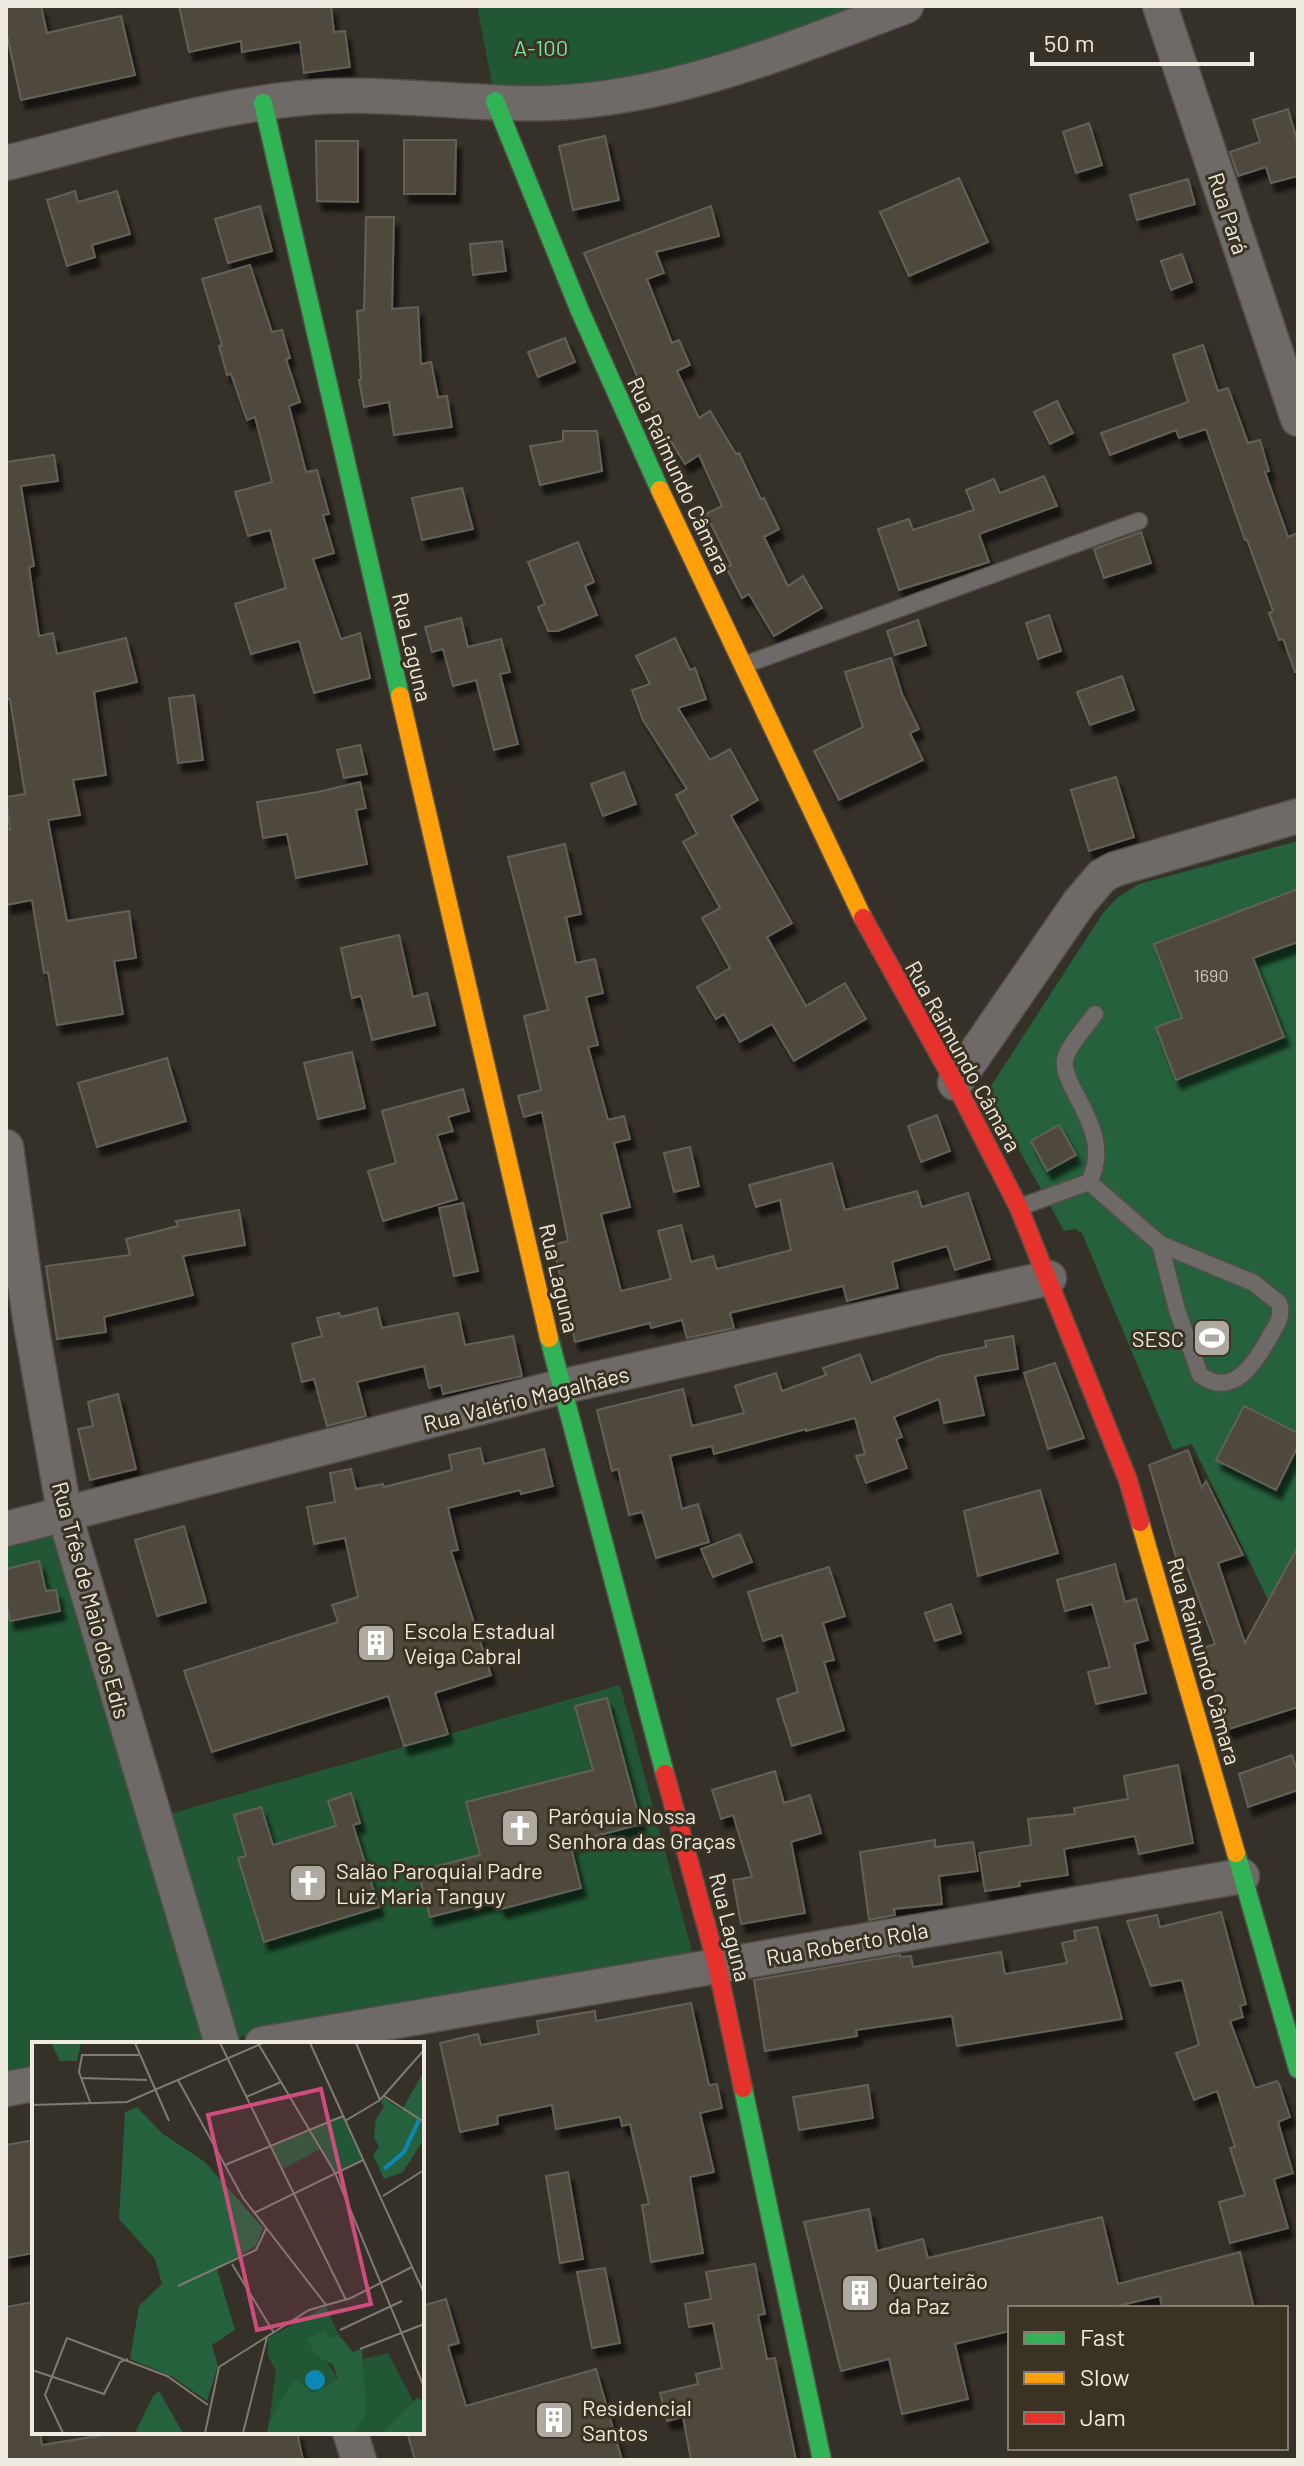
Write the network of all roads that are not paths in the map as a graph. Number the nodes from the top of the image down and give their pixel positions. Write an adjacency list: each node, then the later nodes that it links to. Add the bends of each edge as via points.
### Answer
1 (906, 6): 3 (street)
2 (1160, 6): 7 (street, Rua Pará)
3 (872, 12): 4 (street, via 753,63 686,83 552,103)
4 (495, 101): 5 (street, via 350,94); 9 (street, Rua Raimundo Câmara, via 593,341)
5 (263, 103): 6 (street, via 196,114); 18 (street, Rua Laguna)
6 (6, 163)
7 (1298, 419)
8 (1139, 521): 9 (lane)
9 (742, 666): 12 (street, Rua Raimundo Câmara, via 876,944)
10 (1298, 816): 12 (street, via 1102,876)
11 (1095, 1014): 14 (lane, via 1065,1058 1065,1074 1095,1139 1097,1164)
12 (955, 1083): 15 (street, Rua Raimundo Câmara)
13 (6, 1147): 19 (street, Rua Três de Maio dos Edis)
14 (1089, 1182): 15 (lane); 16 (lane)
15 (1019, 1208): 17 (street, Rua Raimundo Câmara)
16 (1160, 1244): 16 (lane, via 1200,1375 1227,1381 1246,1374 1277,1323 1279,1303 1254,1283)
17 (1049, 1278): 18 (street, Rua Valério Magalhães); 21 (street, Rua Raimundo Câmara, via 1128,1480)
18 (560, 1387): 19 (street, Rua Valério Magalhães); 22 (street, Rua Laguna)
19 (65, 1516): 20 (street, Rua Valério Magalhães); 23 (street, Rua Três de Maio dos Edis)
20 (6, 1529)
21 (1242, 1876): 22 (street, Rua Roberto Rola); 25 (street, Rua Raimundo Câmara)
22 (717, 1965): 24 (street, Rua Roberto Rola); 30 (street, Rua Laguna)
23 (221, 2042)
24 (274, 2042)
25 (1298, 2069)
26 (32, 2084): 27 (street)
27 (6, 2089)
28 (351, 2434): 29 (street)
29 (359, 2460)
30 (822, 2460)

